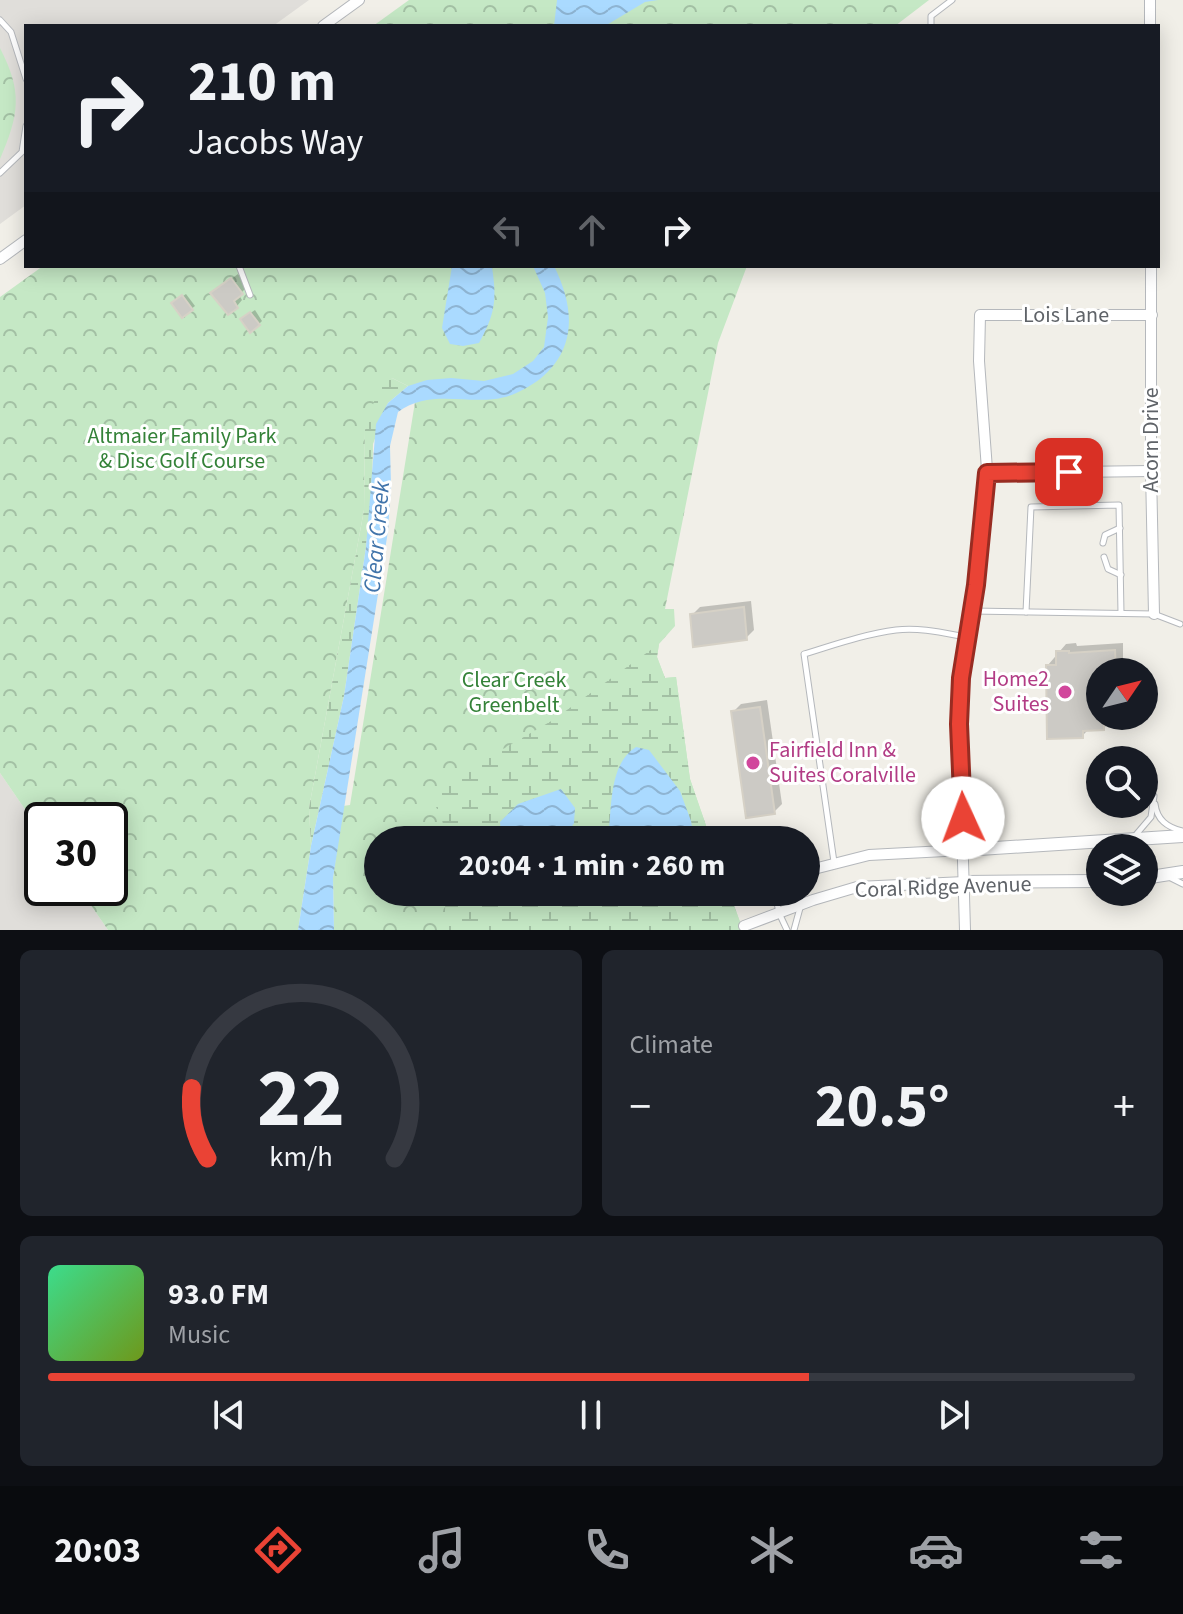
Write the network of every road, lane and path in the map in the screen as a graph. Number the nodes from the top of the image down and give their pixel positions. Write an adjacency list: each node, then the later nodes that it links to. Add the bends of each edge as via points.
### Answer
1 (359, 0): 5 (street)
2 (952, 0): 6 (lane, via 931,16)
3 (1150, 0): 7 (street)
4 (0, 20): 8 (lane, via 11,32)
5 (326, 24)
6 (931, 24)
7 (1150, 24)
8 (24, 73)
9 (24, 139): 10 (lane, via 22,152)
10 (0, 173)
11 (24, 241): 12 (street)
12 (0, 259)
13 (240, 268): 15 (lane)
14 (1151, 268): 16 (street, Acorn Drive)
15 (250, 295)
16 (1152, 315): 17 (street, Acorn Drive); 18 (street, Lois Lane, via 980,315)
17 (1151, 471): 18 (street); 26 (street, Acorn Drive)
18 (987, 473): 23 (street)
19 (1120, 528): 20 (lane, via 1105,535); 22 (lane); 24 (lane, via 1119,505 1031,507)
20 (1103, 543)
21 (1104, 557): 22 (lane, via 1108,569)
22 (1121, 575): 25 (lane)
23 (971, 611): 24 (lane); 28 (street)
24 (1026, 612): 25 (lane)
25 (1121, 613): 26 (lane)
26 (1154, 614): 27 (lane)
27 (1180, 624)
28 (966, 637): 33 (street, via 959,724); 34 (lane, via 899,629 804,654)
29 (1136, 834): 30 (lane, via 1151,817 1154,796 1161,820)
30 (1183, 834): 31 (street, Coral Ridge Avenue)
31 (1158, 837)
32 (1086, 843): 33 (street, Coral Ridge Avenue)
33 (964, 850): 34 (street, Coral Ridge Avenue, via 869,855); 40 (street)
34 (834, 863): 35 (street, Coral Ridge Avenue)
35 (820, 867)
36 (1183, 872): 37 (street)
37 (1165, 875): 38 (street); 41 (lane)
38 (1158, 876)
39 (1086, 881): 40 (street, Coral Ridge Avenue)
40 (965, 882): 42 (street, Coral Ridge Avenue, via 857,887); 50 (street)
41 (1183, 884)
42 (820, 898)
43 (778, 906): 46 (lane)
44 (795, 906): 46 (street, Coral Ridge Avenue)
45 (800, 906): 49 (lane)
46 (779, 913): 47 (street, Coral Ridge Avenue); 48 (lane)
47 (744, 926)
48 (787, 930)
49 (794, 930)
50 (965, 930)

